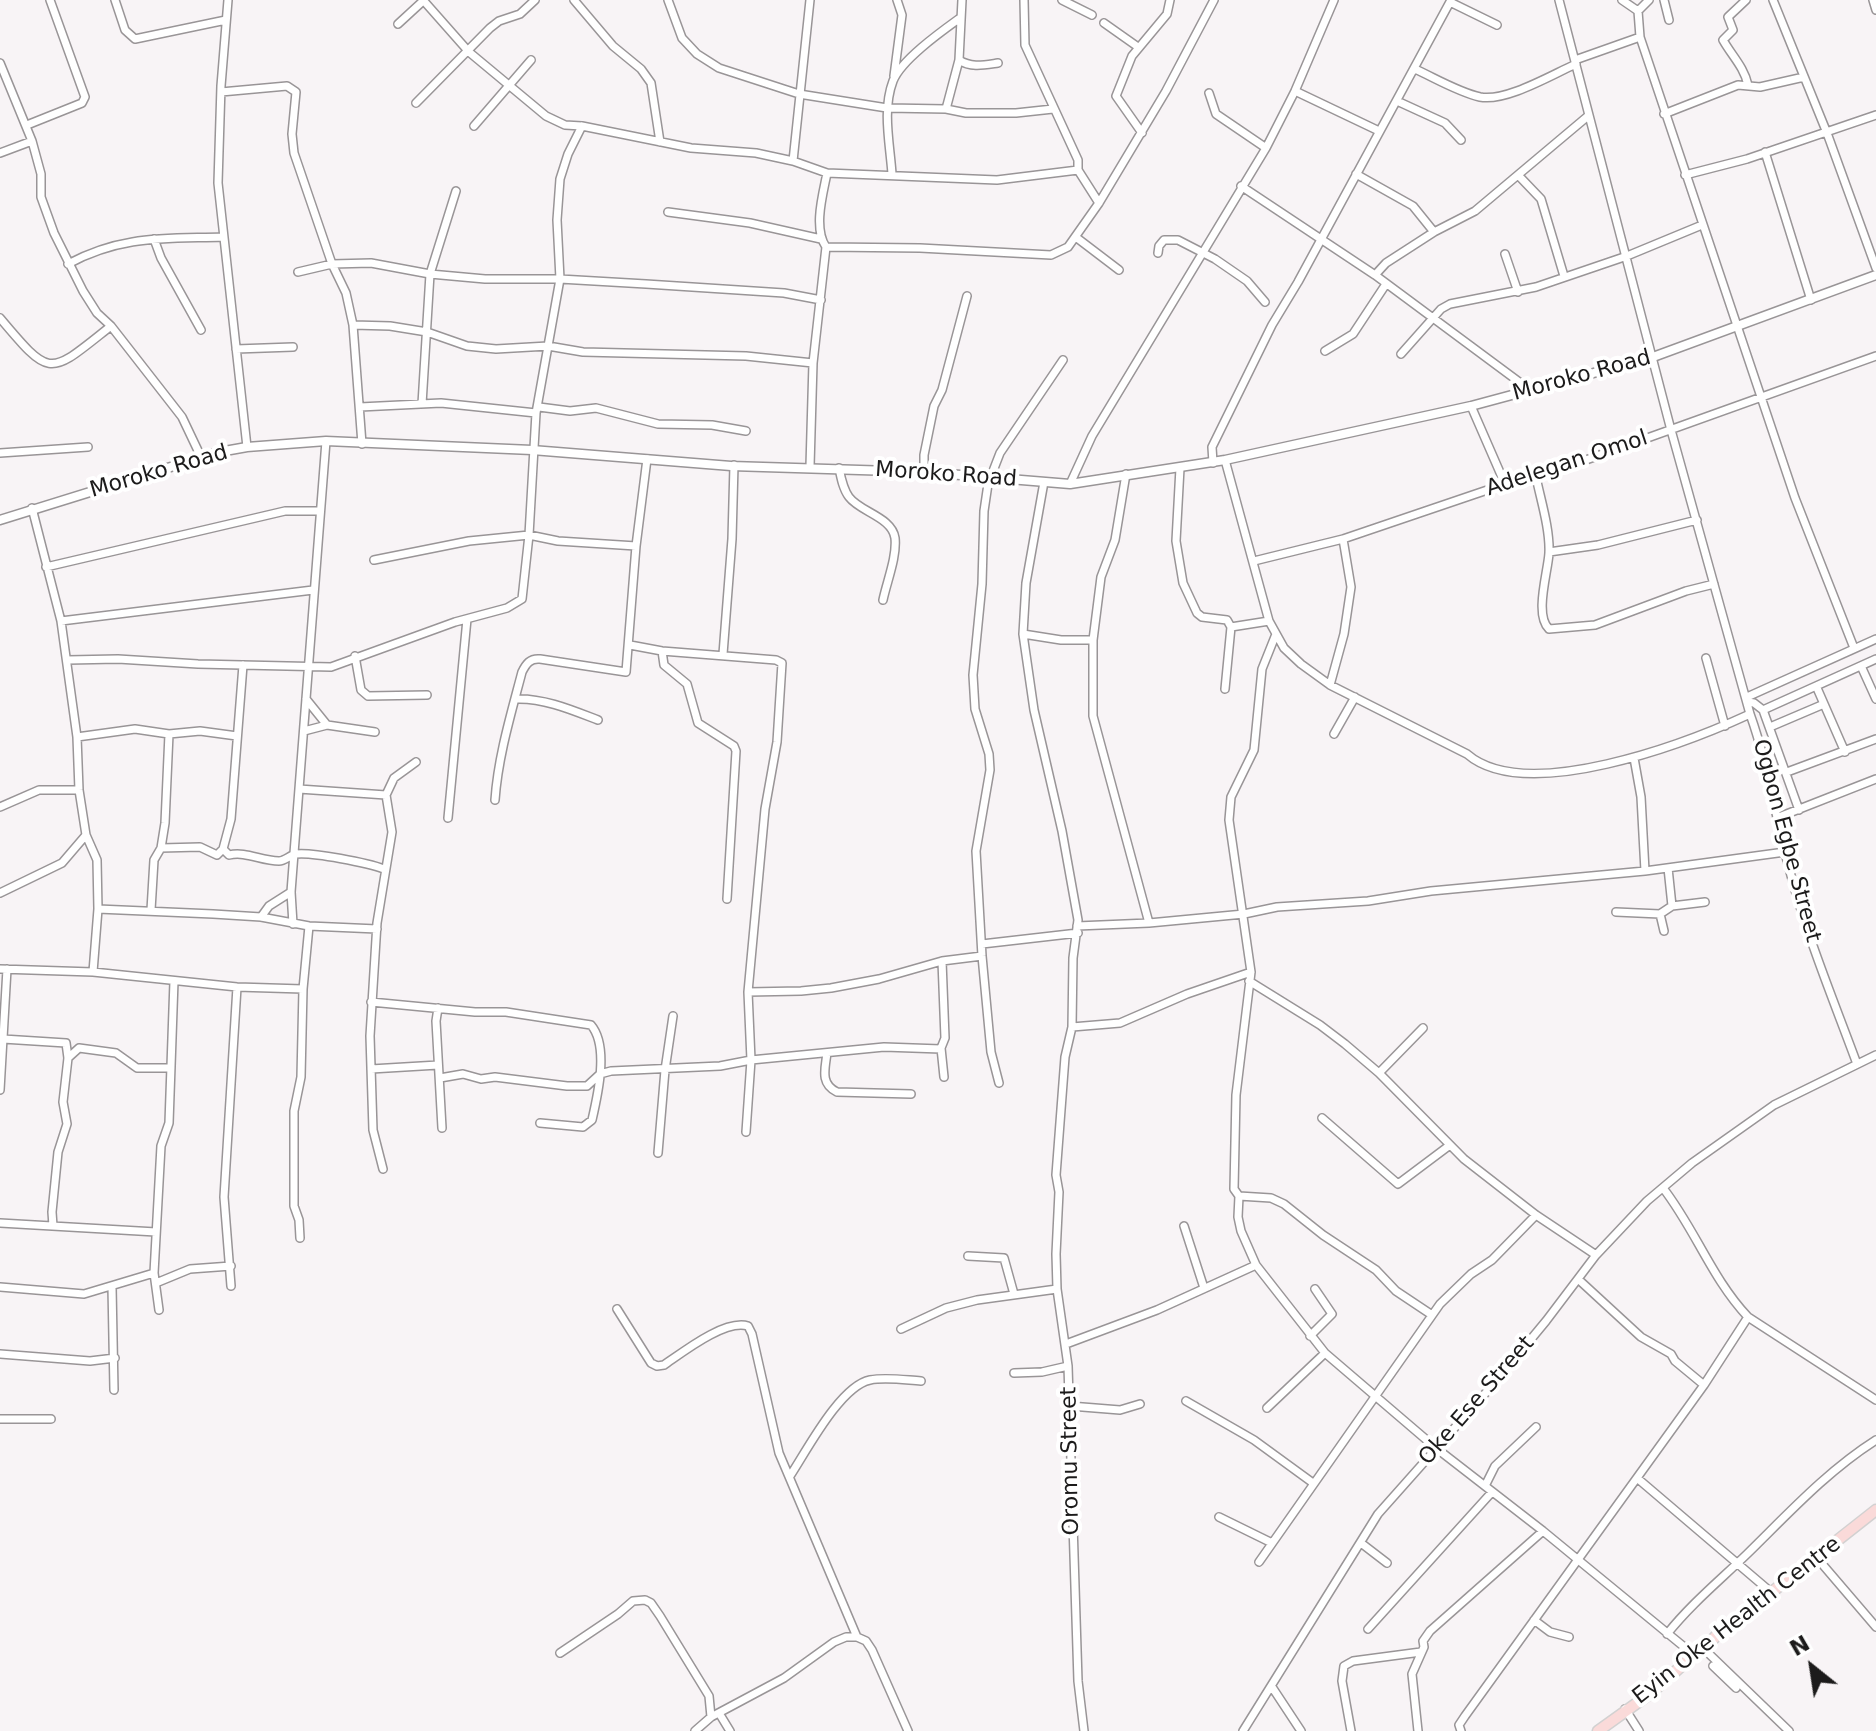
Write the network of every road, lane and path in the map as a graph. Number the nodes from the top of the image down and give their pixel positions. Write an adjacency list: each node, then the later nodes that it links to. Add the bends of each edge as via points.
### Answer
1 (50, 0): 60 (street, via 85,97 82,103)
2 (115, 0): 29 (street, via 125,30 135,39)
3 (228, 0): 29 (street)
4 (535, 0): 36 (street, via 520,14 499,21)
5 (574, 0): 68 (street, via 651,83)
6 (668, 0): 51 (street, via 682,38 697,54 719,68)
7 (810, 0): 51 (street)
8 (897, 0): 44 (street, via 902,15)
9 (962, 0): 28 (street)
10 (1024, 0): 56 (street, via 1025,45)
11 (1062, 0): 27 (street)
12 (1170, 0): 35 (street, via 1167,14)
13 (1214, 0): 64 (street)
14 (1321, 0): 24 (street)
15 (1559, 0): 39 (street)
16 (1622, 0): 26 (street)
17 (1649, 0): 26 (street)
18 (1664, 0): 30 (street)
19 (1746, 0): 47 (street, via 1728,17 1733,30 1723,40 1744,69)
20 (1773, 0): 43 (street)
21 (1873, 0): 25 (street)
22 (1450, 1): 33 (street); 42 (street)
23 (426, 2): 32 (street); 36 (street)
24 (1332, 3): 48 (street)
25 (1876, 10)
26 (1638, 11): 34 (street)
27 (1092, 15)
28 (960, 18): 38 (street); 44 (street, via 919,49)
29 (226, 20): 49 (street)
30 (1669, 20)
31 (1104, 23): 35 (street)
32 (398, 24)
33 (1497, 25)
34 (1640, 37): 39 (street); 57 (street)
35 (1138, 47): 64 (street, via 1116,96)
36 (469, 52): 46 (street); 53 (street)
37 (531, 60): 46 (street)
38 (959, 60): 41 (street, via 977,66); 55 (street)
39 (1575, 62): 42 (street, via 1490,98); 59 (street)
40 (0, 63): 45 (street)
41 (998, 63)
42 (1415, 69): 52 (street)
43 (1804, 77): 47 (street); 65 (street)
44 (893, 78): 54 (street)
45 (4, 82): 60 (street)
46 (507, 84): 61 (street); 62 (street, via 552,120)
47 (1748, 85): 57 (street)
48 (1295, 91): 63 (street); 69 (street)
49 (221, 92): 85 (street, via 218,183); 95 (street, via 287,86 296,92 294,153)
50 (1209, 93): 69 (street, via 1216,114)
51 (799, 94): 54 (street); 72 (street)
52 (1397, 101): 63 (street); 66 (street, via 1445,123)
53 (416, 103)
54 (887, 108): 55 (street); 75 (street)
55 (946, 109): 56 (street)
56 (1053, 109): 73 (street)
57 (1664, 114): 78 (street)
58 (1876, 115): 65 (street)
59 (1588, 116): 77 (street); 93 (street)
60 (27, 125): 67 (street)
61 (474, 126)
62 (582, 126): 68 (street); 103 (street, via 560,179)
63 (1379, 131): 76 (street)
64 (1142, 133): 81 (street)
65 (1827, 133): 70 (street); 96 (street)
66 (1461, 140)
67 (32, 141): 71 (street); 94 (street, via 41,197)
68 (660, 142): 72 (street)
69 (1266, 148): 79 (street)
70 (1765, 152): 78 (street); 108 (street)
71 (0, 153)
72 (793, 161): 74 (street)
73 (1078, 170): 75 (street, via 997,180); 81 (street)
74 (827, 173): 75 (street); 89 (street, via 821,203)
75 (892, 174)
76 (1356, 174): 84 (street, via 1413,206); 88 (street)
77 (1518, 175): 84 (street, via 1475,211); 102 (street, via 1541,199)
78 (1685, 175): 83 (street)
79 (1241, 186): 88 (street); 90 (street)
80 (456, 191): 99 (street)
81 (1099, 203): 86 (street)
82 (668, 212): 89 (street, via 750,223)
83 (1702, 225): 93 (street); 114 (street)
84 (1434, 232): 100 (street)
85 (223, 237): 87 (street); 119 (street)
86 (1077, 238): 89 (street, via 1051,255); 97 (street)
87 (154, 239): 94 (street, via 106,246); 115 (street)
88 (1321, 239): 100 (street); 143 (street, via 1212,447)
89 (824, 243): 107 (street)
90 (1202, 252): 91 (street, via 1171,238); 109 (street, via 1247,281); 153 (street, via 1092,436)
91 (1158, 253)
92 (1505, 254): 105 (street)
93 (1627, 256): 102 (street); 123 (street)
94 (68, 264): 113 (street, via 97,313)
95 (332, 264): 98 (street); 99 (street, via 371,263); 112 (street)
96 (1876, 268)
97 (1119, 270)
98 (298, 272)
99 (430, 274): 103 (street); 116 (street)
100 (1375, 275): 104 (street)
101 (1876, 275): 108 (street, Moroko Road)
102 (1564, 276): 105 (street)
103 (560, 279): 107 (street, via 784,293); 117 (street)
104 (1386, 284): 111 (street); 120 (street, via 1353,334)
105 (1518, 292): 111 (street, via 1459,301)
106 (967, 296): 148 (street, via 931,416)
107 (821, 300): 125 (street)
108 (1811, 300): 114 (street, Moroko Road)
109 (1265, 302)
110 (0, 318): 113 (street, via 47,364 70,358)
111 (1433, 319): 121 (street); 126 (street)
112 (353, 325): 116 (street); 130 (street)
113 (111, 326): 140 (street, via 182,417)
114 (1738, 327): 123 (street, Moroko Road); 127 (street)
115 (201, 330)
116 (427, 332): 117 (street, via 467,346); 128 (street)
117 (548, 346): 125 (street); 131 (street)
118 (293, 347): 119 (street)
119 (236, 349): 137 (street)
120 (1325, 351)
121 (1401, 354)
122 (1876, 356): 127 (street, Adelegan Omol)
123 (1653, 357): 126 (street, Moroko Road); 132 (street)
124 (1063, 360): 150 (street, via 1013,431)
125 (813, 363): 145 (street)
126 (1530, 390): 129 (street, Moroko Road)
127 (1762, 396): 132 (street, Adelegan Omol); 178 (street)
128 (422, 404): 130 (street); 131 (street)
129 (1471, 406): 142 (street, Moroko Road); 154 (street)
130 (360, 407): 135 (street)
131 (537, 410): 133 (street, via 596,408 658,424); 138 (street)
132 (1671, 430): 151 (street, Adelegan Omol); 158 (street)
133 (746, 431)
134 (326, 441): 135 (street, Moroko Road); 137 (street, Moroko Road); 156 (street)
135 (362, 445): 138 (street, Moroko Road)
136 (88, 447): 139 (street)
137 (247, 447): 140 (street, Moroko Road)
138 (532, 450): 141 (street, Moroko Road); 159 (street)
139 (0, 453)
140 (201, 457): 155 (street, Moroko Road)
141 (647, 459): 144 (street, Moroko Road); 161 (street)
142 (1225, 460): 143 (street, Moroko Road); 164 (street)
143 (1213, 463): 147 (street, Moroko Road)
144 (734, 465): 145 (street, Moroko Road); 180 (street)
145 (810, 466): 146 (street, Moroko Road)
146 (839, 468): 148 (street, Moroko Road); 168 (street, via 851,501 894,533)
147 (1180, 468): 149 (street, Moroko Road); 172 (street, via 1176,541 1183,583 1197,613 1227,620)
148 (924, 472): 150 (street, Moroko Road)
149 (1126, 474): 153 (street, Moroko Road); 176 (street, via 1115,540 1101,577)
150 (993, 477): 152 (street, Moroko Road); 249 (street, via 984,511 973,675 975,709 990,770 977,840)
151 (1536, 477): 154 (street, Adelegan Omol); 162 (street)
152 (1044, 482): 153 (street, Moroko Road); 173 (street, Oromu Street, via 1026,583)
153 (1070, 484)
154 (1505, 484): 160 (street, Adelegan Omol)
155 (32, 508): 157 (street, Moroko Road); 165 (street)
156 (319, 511): 165 (street, via 285,511); 167 (street)
157 (0, 520)
158 (1697, 520): 162 (street); 166 (street)
159 (529, 535): 161 (street); 163 (street); 169 (street, via 522,599)
160 (1343, 539): 164 (street, Adelegan Omol); 188 (street, via 1351,587)
161 (636, 546): 177 (street)
162 (1549, 552): 166 (street, via 1543,596 1543,622 1549,629 1595,625)
163 (374, 560)
164 (1254, 561): 171 (street)
165 (46, 567): 170 (street)
166 (1714, 584): 196 (street, Ogbon Egbe Street)
167 (313, 590): 170 (street); 187 (street)
168 (883, 600)
169 (467, 619): 181 (street); 223 (street)
170 (61, 621): 184 (street)
171 (1269, 621): 172 (street); 174 (street)
172 (1231, 627): 190 (street)
173 (1023, 634): 176 (street); 247 (street, Oromu Street)
174 (1276, 634): 188 (street, via 1284,648); 240 (street, via 1262,669 1254,750 1231,797 1230,837)
175 (1876, 639): 178 (street)
176 (1093, 640): 243 (street, via 1093,716)
177 (630, 645): 179 (street); 194 (street, via 626,672 534,658 522,672)
178 (1854, 648): 196 (street)
179 (662, 651): 180 (street); 234 (street, via 664,665 689,690 698,723 736,751)
180 (723, 654): 259 (street, via 776,660 783,670)
181 (355, 656): 187 (street, via 331,667); 191 (street, via 361,690 368,696)
182 (1706, 658): 202 (street)
183 (1876, 659): 186 (street)
184 (68, 660): 185 (street); 209 (street)
185 (243, 665): 187 (street); 208 (street)
186 (1861, 666): 189 (street); 195 (street)
187 (308, 668): 193 (street)
188 (1330, 685): 192 (street)
189 (1817, 688): 197 (street); 198 (street)
190 (1225, 689)
191 (427, 695)
192 (1355, 697): 207 (street); 212 (street, via 1477,763 1533,775)
193 (305, 698): 201 (street); 204 (street)
194 (516, 699): 200 (street); 219 (street, via 497,762)
195 (1876, 699)
196 (1747, 700): 198 (street); 199 (street, Ogbon Egbe Street)
197 (1824, 704): 203 (street); 211 (street)
198 (1763, 710): 203 (street)
199 (1750, 714): 202 (street); 222 (street, Ogbon Egbe Street)
200 (598, 720)
201 (327, 725): 204 (street); 205 (street)
202 (1725, 726): 212 (street)
203 (1770, 727): 214 (street)
204 (304, 731): 216 (street)
205 (375, 732)
206 (169, 734): 208 (street); 209 (street, via 135,729); 225 (street)
207 (1334, 734)
208 (237, 736): 226 (street, via 231,819)
209 (77, 737): 217 (street)
210 (1876, 739): 211 (street)
211 (1845, 752): 214 (street)
212 (1634, 758): 231 (street)
213 (416, 762): 218 (street, via 394,778)
214 (1787, 772): 221 (street)
215 (1876, 779): 221 (street)
216 (299, 789): 218 (street); 228 (street)
217 (79, 790): 220 (street, via 39,790); 224 (street)
218 (386, 795): 230 (street, via 392,832)
219 (495, 800)
220 (0, 807)
221 (1799, 810): 222 (street)
222 (1779, 817): 227 (street, Ogbon Egbe Street)
223 (448, 818)
224 (86, 835): 233 (street, via 54,869); 237 (street, via 97,860)
225 (161, 848): 226 (street, via 200,847 217,855); 238 (street, via 154,860)
226 (223, 849): 228 (street, via 229,855 281,861)
227 (1785, 852): 229 (street); 271 (street, Ogbon Egbe Street)
228 (294, 854): 230 (street); 232 (street)
229 (1668, 868): 231 (street); 236 (street)
230 (384, 869): 246 (street)
231 (1645, 871): 240 (street)
232 (291, 892): 242 (street); 244 (street)
233 (0, 893)
234 (727, 899)
235 (1705, 902): 236 (street)
236 (1672, 906): 241 (street)
237 (98, 909): 238 (street); 253 (street)
238 (151, 910): 242 (street)
239 (1616, 912): 241 (street)
240 (1244, 914): 243 (street); 254 (street)
241 (1660, 914): 248 (street)
242 (261, 917): 244 (street)
243 (1149, 923): 247 (street)
244 (293, 924): 245 (street)
245 (309, 926): 246 (street); 258 (street)
246 (377, 929): 260 (street)
247 (1078, 929): 249 (street); 263 (street, Oromu Street)
248 (1664, 931)
249 (982, 944): 250 (street)
250 (982, 956): 251 (street); 280 (street)
251 (942, 961): 259 (street, via 831,988); 266 (street)
252 (4, 969): 253 (street); 265 (street)
253 (93, 972): 255 (street)
254 (1251, 972): 256 (street); 263 (street, via 1120,1023)
255 (174, 981): 257 (street); 273 (street)
256 (1249, 981): 276 (street, via 1335,1036); 291 (street, via 1235,1108 1234,1189)
257 (237, 987): 258 (street); 301 (street, via 224,1197)
258 (303, 989): 297 (street, via 301,1077 294,1111 294,1206)
259 (748, 992): 270 (street)
260 (371, 1002): 261 (street); 274 (street)
261 (438, 1008): 272 (street); 277 (street, via 591,1025 601,1043)
262 (673, 1016): 275 (street)
263 (1072, 1027): 309 (street, Oromu Street, via 1056,1175)
264 (1423, 1028): 276 (street)
265 (3, 1039): 269 (street, via 66,1043); 281 (street)
266 (941, 1049): 267 (street); 278 (street)
267 (827, 1053): 270 (street); 282 (street, via 825,1079 837,1092)
268 (1876, 1055): 271 (street)
269 (68, 1058): 273 (street, via 79,1048 97,1049 116,1053 137,1068); 294 (street, via 63,1102 67,1124 58,1152)
270 (751, 1060): 275 (street); 286 (street)
271 (1857, 1064): 290 (street, Oke Ese Street, via 1774,1105)
272 (438, 1065): 274 (street); 279 (street)
273 (171, 1068): 296 (street)
274 (371, 1069): 289 (street, via 373,1130)
275 (665, 1070): 277 (street); 288 (street)
276 (1379, 1073): 287 (street)
277 (600, 1074): 279 (street, via 587,1086 463,1074); 284 (street, via 590,1123)
278 (944, 1077)
279 (440, 1078): 285 (street)
280 (999, 1083)
281 (0, 1090)
282 (911, 1094)
283 (1322, 1118): 287 (street, via 1398,1184)
284 (540, 1123)
285 (442, 1128)
286 (746, 1132)
287 (1450, 1145): 292 (street)
288 (658, 1153)
289 (383, 1169)
290 (1663, 1188): 298 (street, Oke Ese Street); 315 (street)
291 (1239, 1196): 300 (street, via 1241,1231); 314 (street, via 1284,1204)
292 (1536, 1215): 298 (street); 314 (street)
293 (0, 1223): 294 (street)
294 (53, 1226): 296 (street)
295 (1184, 1226): 308 (street)
296 (156, 1232): 302 (street)
297 (300, 1238)
298 (1596, 1255): 303 (street, Oke Ese Street)
299 (968, 1256): 311 (street, via 1004,1258)
300 (1256, 1265): 308 (street); 317 (street)
301 (231, 1266): 304 (street, via 190,1269); 305 (street)
302 (154, 1273): 304 (street); 307 (street)
303 (1578, 1279): 325 (street); 337 (street, Oke Ese Street)
304 (156, 1283): 313 (street)
305 (231, 1286)
306 (0, 1287): 307 (street, via 84,1294)
307 (112, 1287): 321 (street)
308 (1204, 1288): 318 (street)
309 (1057, 1289): 311 (street); 318 (street, Oromu Street)
310 (1315, 1289): 317 (street, via 1332,1314)
311 (1014, 1294): 316 (street, via 946,1308)
312 (617, 1309): 338 (street, via 657,1366 716,1333 748,1326 779,1453)
313 (159, 1310)
314 (1432, 1315): 327 (street)
315 (1748, 1317): 325 (street); 328 (street)
316 (901, 1329)
317 (1310, 1336): 319 (street)
318 (1066, 1344): 322 (street, Oromu Street)
319 (1325, 1353): 327 (street); 332 (street)
320 (0, 1354): 321 (street)
321 (115, 1358): 326 (street)
322 (1068, 1366): 323 (street); 331 (street, Oromu Street)
323 (1014, 1373)
324 (921, 1381): 338 (street, via 869,1380 852,1390)
325 (1704, 1385): 339 (street)
326 (114, 1390)
327 (1374, 1396): 337 (street); 340 (street)
328 (1876, 1400)
329 (1186, 1401): 340 (street, via 1254,1440)
330 (1140, 1404): 331 (street, via 1120,1410)
331 (1070, 1406): 369 (street, Oromu Street)
332 (1267, 1408)
333 (0, 1419): 334 (street)
334 (51, 1419)
335 (1536, 1427): 341 (street, via 1495,1466)
336 (1876, 1440): 351 (street, via 1810,1493)
337 (1436, 1448): 341 (street); 346 (street, Oke Ese Street, via 1378,1514)
338 (790, 1476): 357 (street)
339 (1637, 1478): 348 (street); 351 (street)
340 (1313, 1483): 345 (street)
341 (1488, 1489): 344 (street); 355 (street)
342 (1876, 1510): 347 (main road, Eyin Oke Health Centre)
343 (1219, 1517): 345 (street)
344 (1543, 1531): 348 (street); 359 (street, via 1430,1631)
345 (1272, 1543): 349 (street)
346 (1361, 1543): 350 (street); 362 (street, Oke Ese Street)
347 (1817, 1558): 352 (main road, Eyin Oke Health Centre); 354 (street)
348 (1577, 1559): 353 (street); 356 (street)
349 (1259, 1562)
350 (1387, 1563)
351 (1737, 1564): 352 (street); 356 (street)
352 (1772, 1593): 360 (main road, Eyin Oke Health Centre)
353 (1534, 1620): 358 (street); 374 (street, via 1459,1725)
354 (1876, 1627)
355 (1368, 1629)
356 (1667, 1634): 360 (street)
357 (857, 1637): 364 (street, via 823,1649 784,1678); 368 (street, via 872,1650)
358 (1569, 1637)
359 (1421, 1652): 372 (street, via 1344,1666); 373 (street, via 1412,1674)
360 (1700, 1652): 363 (main road, Eyin Oke Health Centre); 377 (street); 378 (street)
361 (560, 1653): 365 (street, via 633,1601 645,1600 656,1609 709,1696)
362 (1272, 1687): 370 (street, Oke Ese Street); 371 (street)
363 (1625, 1709): 375 (main road, Eyin Oke Health Centre); 376 (street)
364 (719, 1713): 365 (street); 367 (street)
365 (711, 1717): 366 (street)
366 (695, 1731)
367 (730, 1731)
368 (908, 1731)
369 (1084, 1731)
370 (1243, 1731)
371 (1301, 1731)
372 (1351, 1731)
373 (1418, 1731)
374 (1461, 1731)
375 (1598, 1731)
376 (1639, 1731)
377 (1783, 1731)
378 (1789, 1731)

